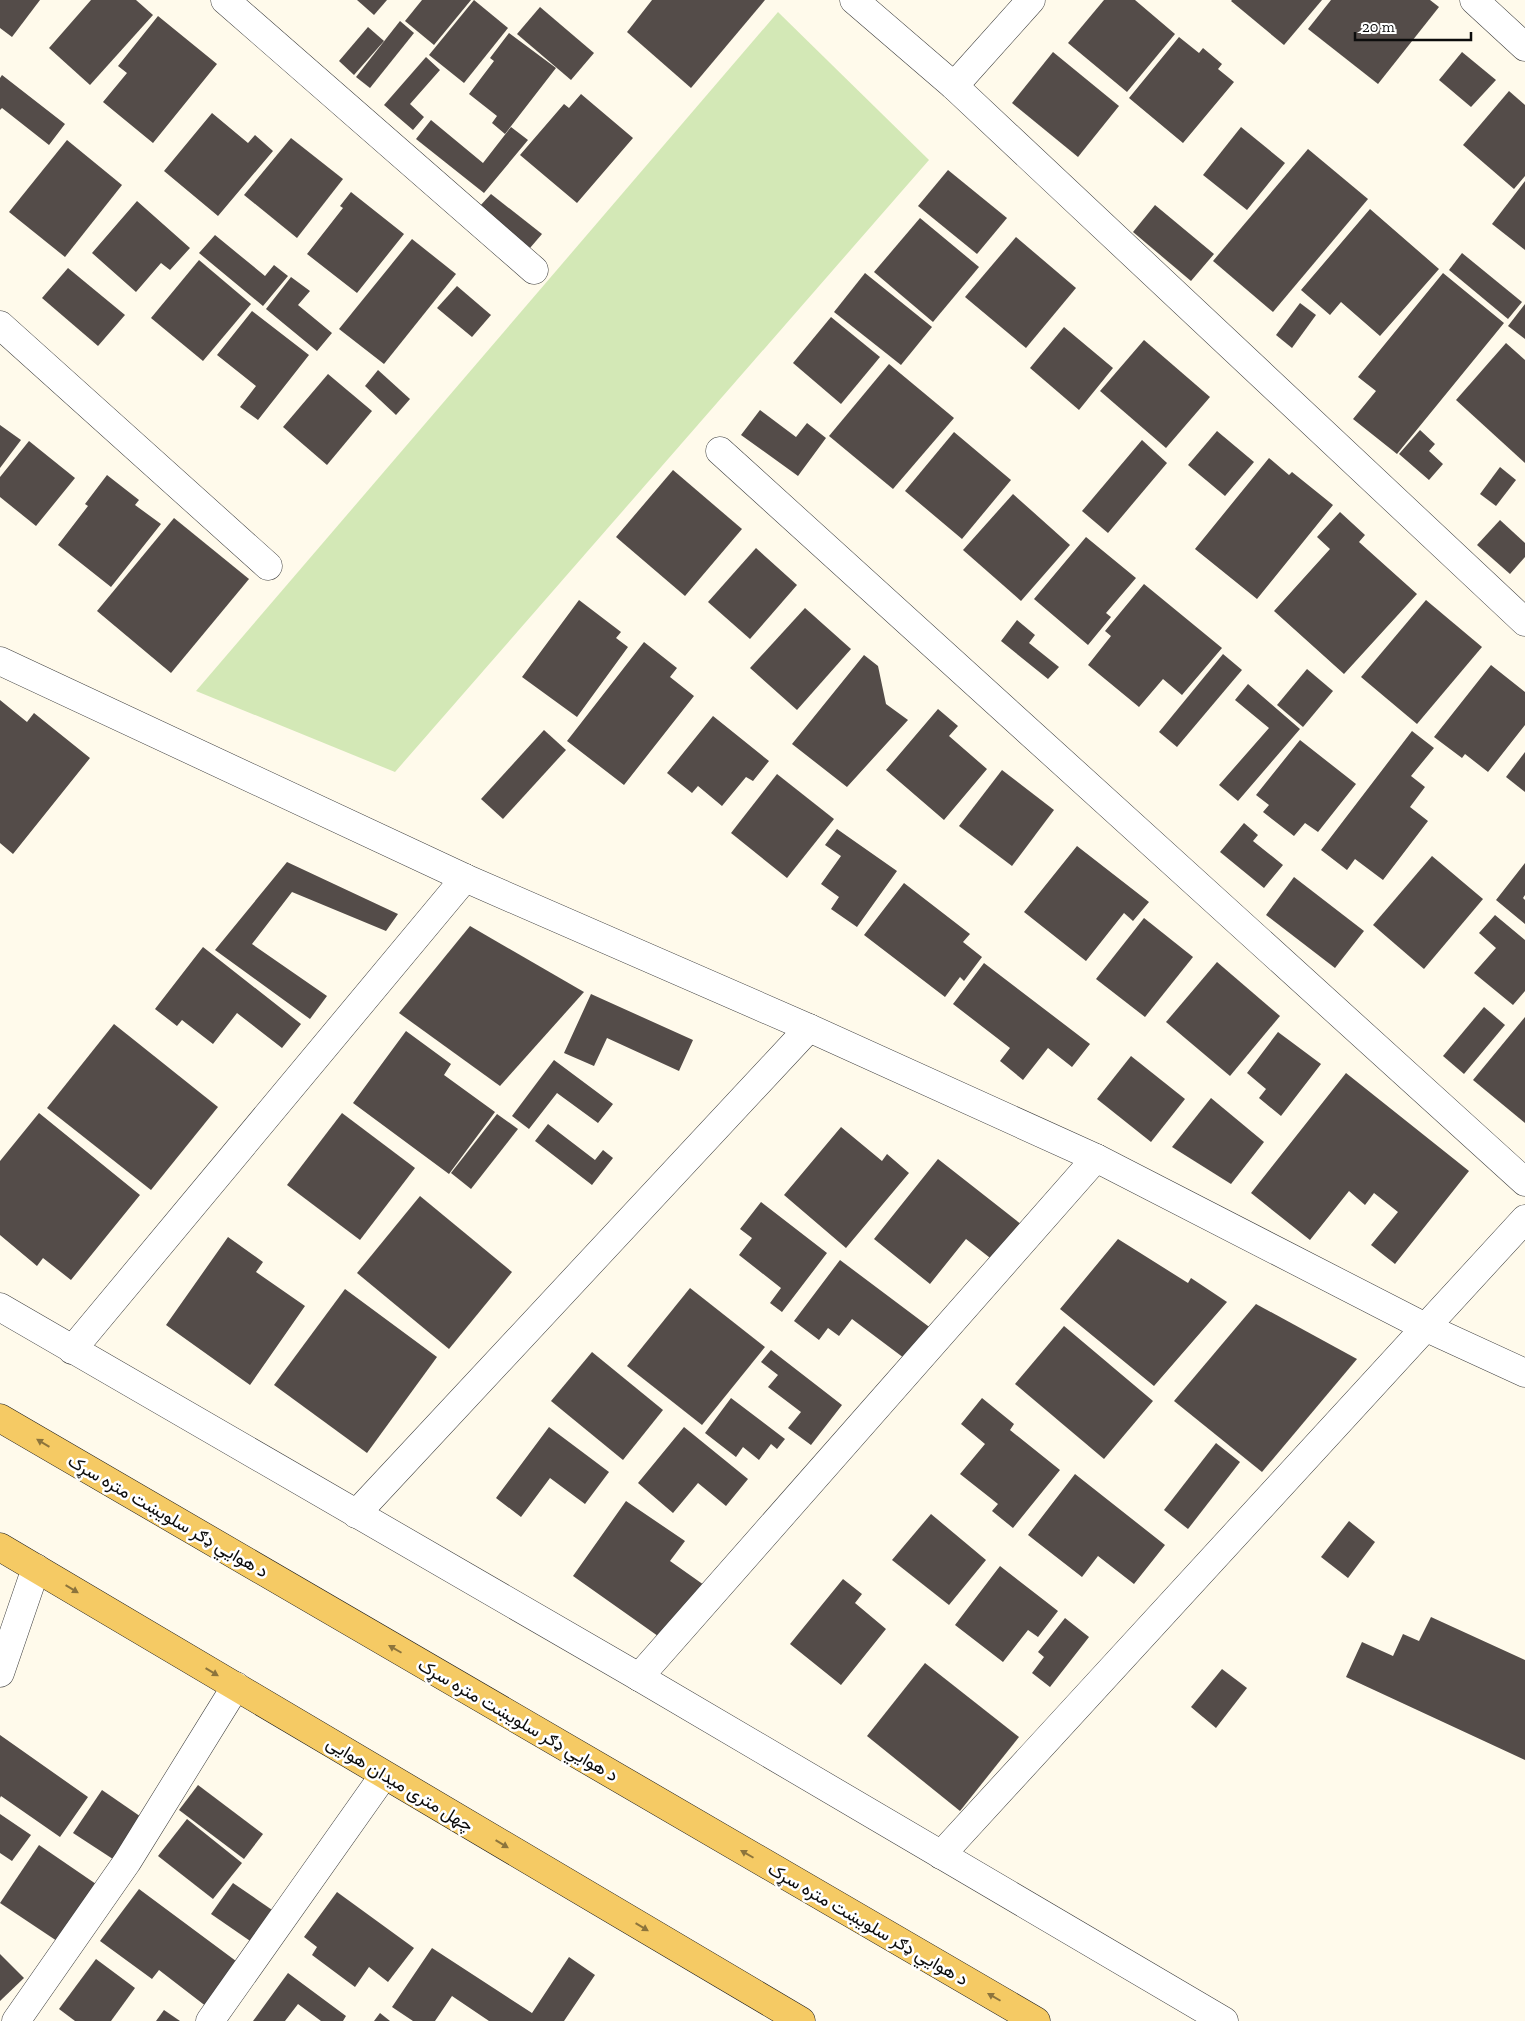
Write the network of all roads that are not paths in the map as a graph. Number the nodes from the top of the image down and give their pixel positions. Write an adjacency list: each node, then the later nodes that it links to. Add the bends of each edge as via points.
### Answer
1 (226, 0): 7 (street)
2 (854, 0): 6 (street)
3 (1032, 0): 6 (street)
4 (1474, 0): 5 (street)
5 (1525, 48)
6 (954, 86): 11 (street)
7 (534, 270)
8 (0, 325): 10 (street)
9 (720, 450): 16 (street)
10 (268, 566)
11 (1525, 622)
12 (0, 661): 13 (street)
13 (465, 878): 14 (street); 20 (street)
14 (809, 1028): 15 (street); 23 (street)
15 (1096, 1158): 19 (street); 27 (street)
16 (1525, 1182)
17 (1525, 1219): 19 (street)
18 (0, 1307): 20 (street)
19 (1427, 1328): 21 (street); 30 (street)
20 (72, 1350): 23 (street)
21 (1525, 1373)
22 (0, 1418): 34 (main road, د هوايي ډګر سلویښت متره سړک, one-way to 22)
23 (356, 1514): 27 (street)
24 (0, 1547): 25 (main road, چهل متری میدان هوایی)
25 (36, 1568): 26 (street); 28 (main road, چهل متری میدان هوایی, one-way to 28)
26 (0, 1673)
27 (639, 1677): 30 (street)
28 (236, 1686): 29 (main road, چهل متری میدان هوایی); 31 (street, via 127,1862)
29 (384, 1774): 32 (street); 33 (main road, چهل متری میدان هوایی, one-way to 33)
30 (941, 1855): 35 (street)
31 (16, 2021)
32 (210, 2021)
33 (801, 2021)
34 (1036, 2021)
35 (1224, 2021)

